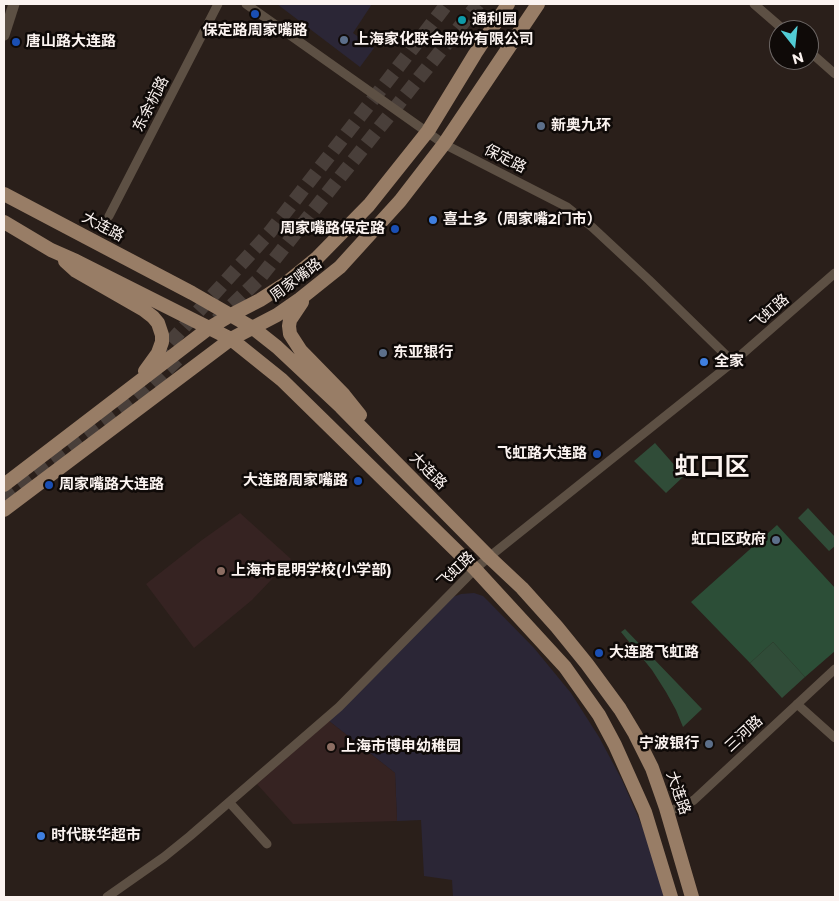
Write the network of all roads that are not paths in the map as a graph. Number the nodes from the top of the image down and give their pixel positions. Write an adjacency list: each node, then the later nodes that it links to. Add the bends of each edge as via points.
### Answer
1 (14, 4): 8 (street)
2 (218, 4): 14 (street, 东余杭路)
3 (246, 4): 11 (street, 保定路)
4 (508, 4): 11 (main road, 周家嘴路)
5 (538, 4): 12 (main road, 周家嘴路)
6 (754, 4): 7 (street)
7 (772, 20)
8 (4, 35)
9 (819, 60): 10 (street)
10 (835, 74)
11 (428, 131): 12 (street, 保定路); 19 (main road, 周家嘴路, via 369,205 316,258 285,284)
12 (444, 144): 18 (main road, 周家嘴路, via 400,201); 23 (street, 保定路, via 567,207 642,273)
13 (4, 194): 19 (main road, 大连路)
14 (109, 216)
15 (4, 222): 16 (main road)
16 (51, 250): 20 (main road); 24 (main road, via 76,271 144,310 158,323 162,335 158,353 145,371)
17 (835, 273): 23 (street, 飞虹路)
18 (325, 279): 21 (main road, 周家嘴路, via 277,315); 25 (main road, via 299,305 290,320 290,334 344,394)
19 (231, 315): 20 (main road, 周家嘴路); 21 (main road, 大连路)
20 (209, 328): 22 (main road); 24 (main road, 周家嘴路)
21 (253, 328): 22 (main road, 周家嘴路); 25 (main road, 大连路)
22 (230, 339): 27 (main road, 周家嘴路); 29 (main road, via 282,380)
23 (733, 362): 28 (street, 飞虹路)
24 (114, 401): 26 (main road, 周家嘴路)
25 (376, 442): 28 (main road, 大连路)
26 (4, 485)
27 (4, 510)
28 (489, 557): 29 (street, 飞虹路); 34 (main road, 大连路, via 522,588 597,677 635,734 652,768)
29 (475, 569): 33 (street, 飞虹路, via 339,707); 37 (main road, via 566,667 599,715 645,812)
30 (835, 669): 31 (street, 三河路)
31 (797, 704): 32 (street); 34 (street, 三河路, via 694,800)
32 (835, 738)
33 (229, 802): 35 (street); 36 (street, 飞虹路, via 164,857)
34 (667, 811): 38 (main road, 大连路)
35 (267, 844)
36 (107, 897)
37 (671, 897)
38 (692, 897)

